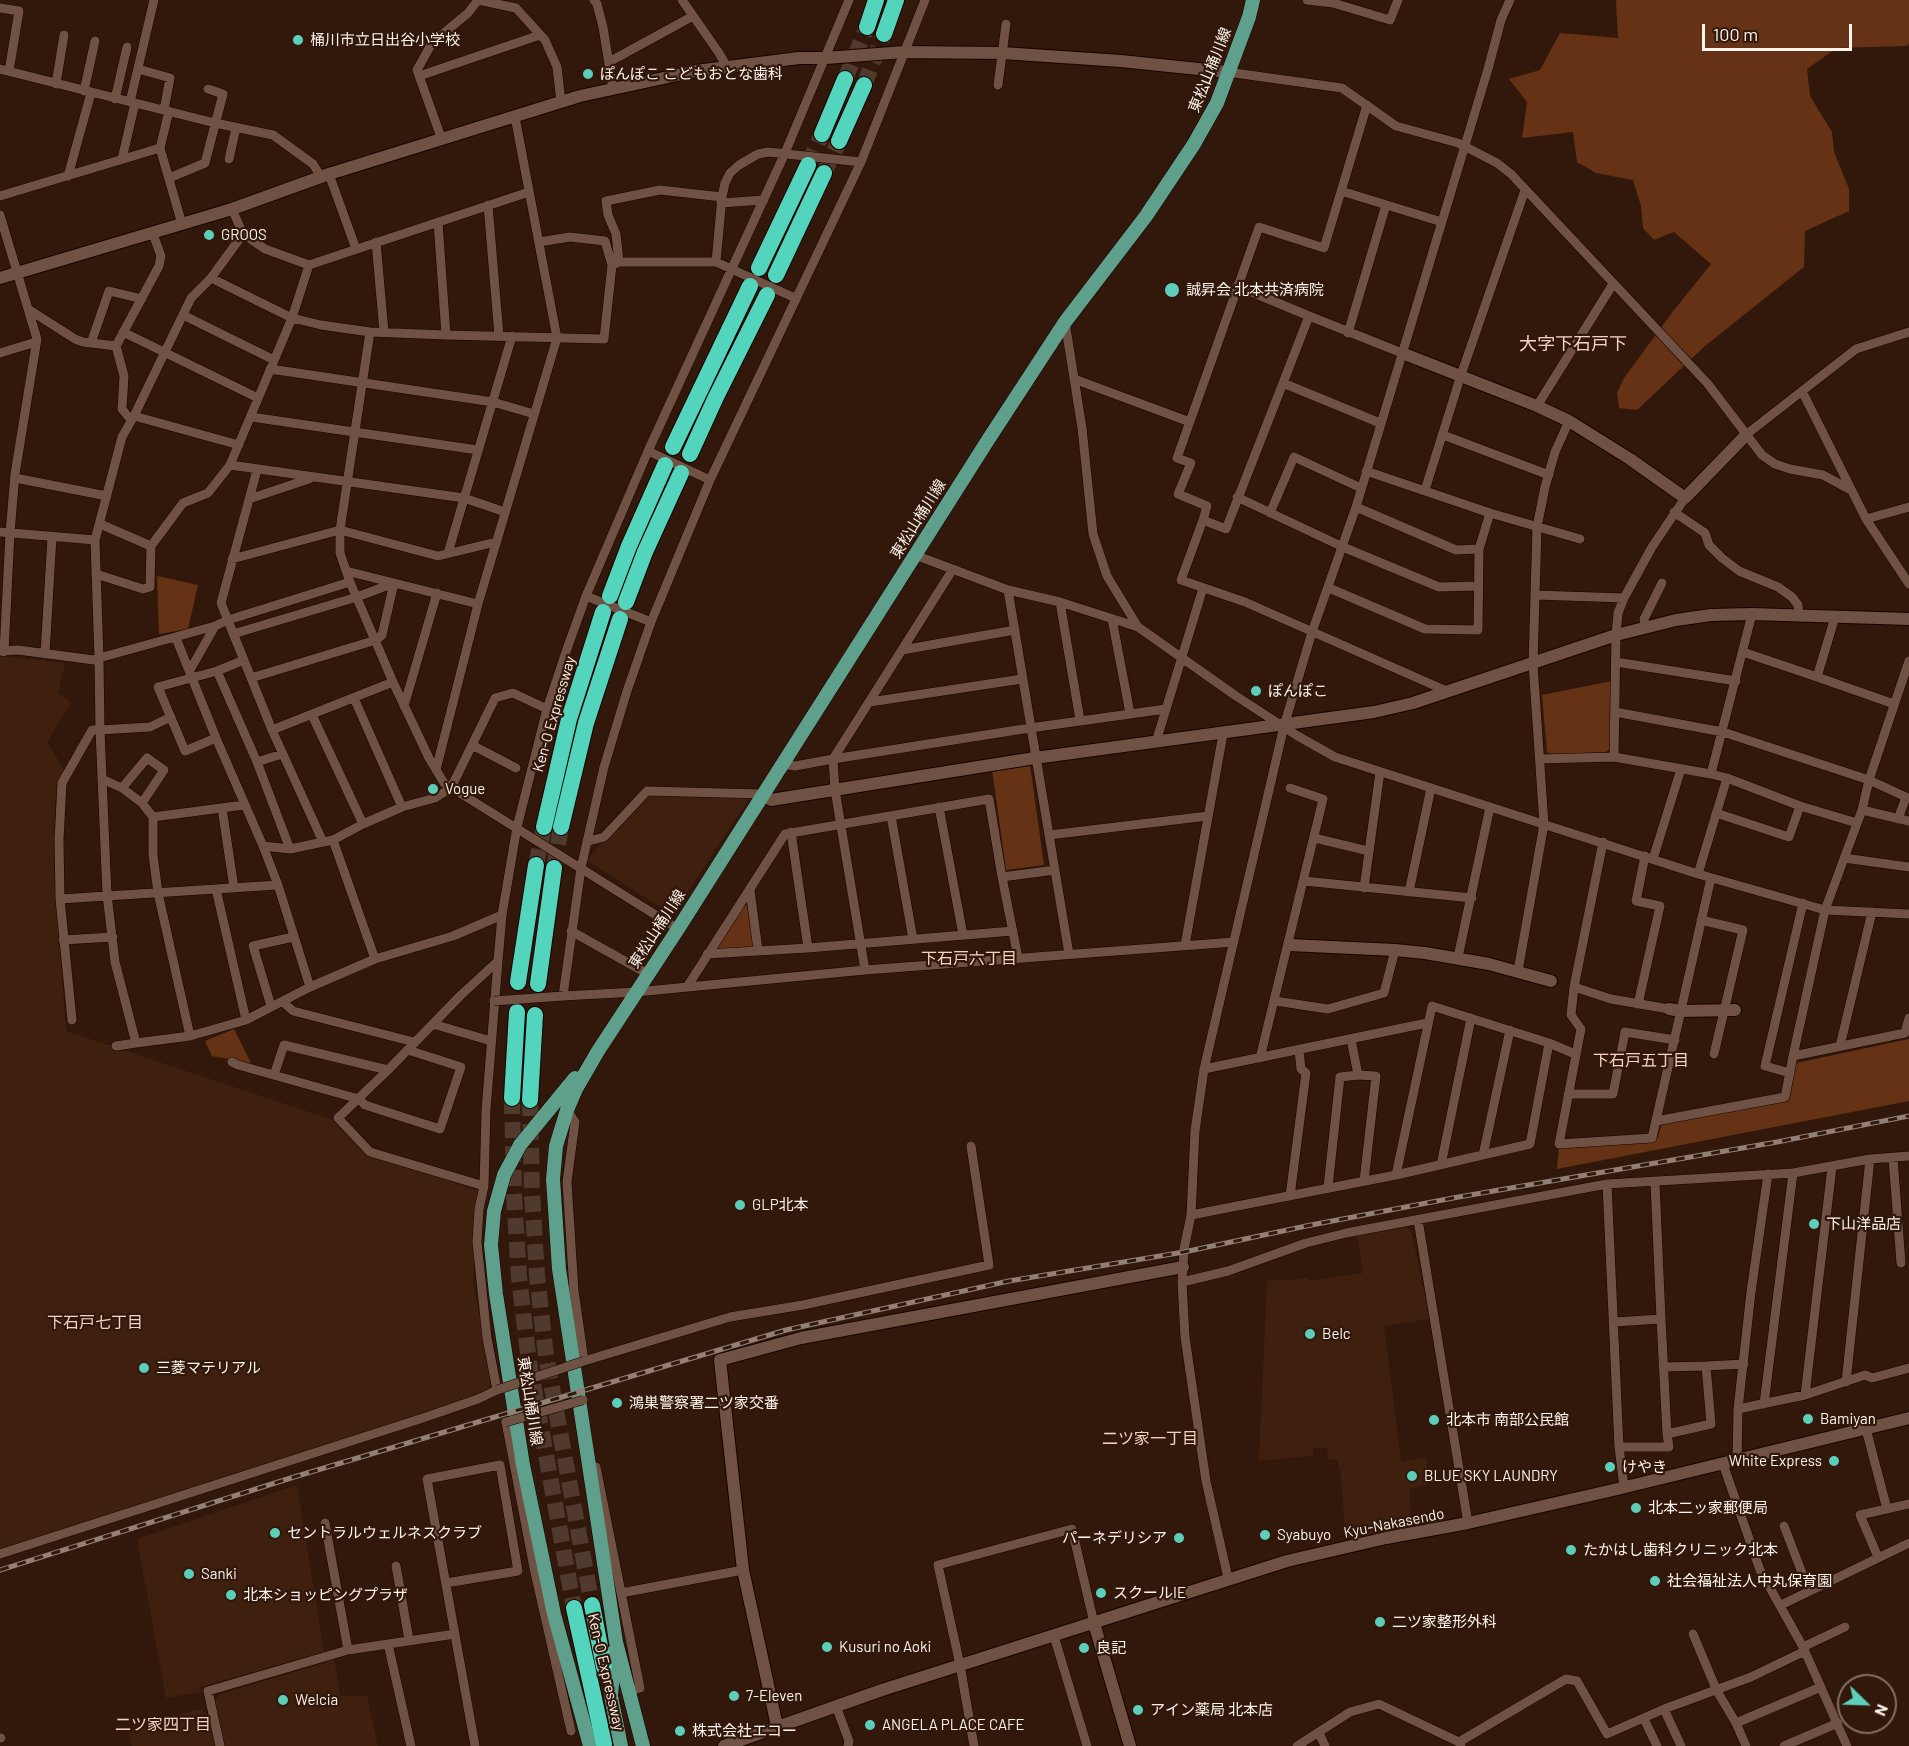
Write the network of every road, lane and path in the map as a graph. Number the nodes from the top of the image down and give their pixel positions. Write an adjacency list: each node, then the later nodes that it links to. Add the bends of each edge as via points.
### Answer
1 (154, 0): 27 (street)
2 (682, 0): 14 (street)
3 (849, 0): 24 (street)
4 (876, 0): 16 (highway)
5 (896, 0): 17 (highway)
6 (925, 0): 22 (street)
7 (1253, 0): 29 (main road, 東松山桶川線)
8 (1307, 0): 12 (street)
9 (1398, 0): 12 (street, via 1390,20)
10 (1510, 0): 49 (street)
11 (597, 1): 25 (street)
12 (1333, 2)
13 (0, 8): 28 (street, via 19,11)
14 (693, 16): 25 (street); 26 (street)
15 (1006, 24): 23 (street)
16 (867, 27)
17 (884, 34)
18 (64, 35): 32 (street)
19 (540, 35): 30 (street); 30 (street, via 516,8 478,0 432,44 417,70); 39 (street, via 557,67)
20 (95, 41): 37 (street)
21 (127, 47): 38 (street)
22 (904, 52): 23 (street); 24 (street); 54 (street)
23 (1002, 53): 29 (street); 34 (street)
24 (826, 58): 26 (street); 51 (street)
25 (609, 62): 36 (street)
26 (727, 67): 36 (street)
27 (138, 69): 40 (street); 42 (street, via 170,78)
28 (4, 70): 32 (street)
29 (1227, 72): 41 (street, via 1342,88); 97 (main road, 東松山桶川線, via 1217,103 1194,144)
30 (419, 76): 47 (street)
31 (845, 79): 46 (highway)
32 (56, 84): 37 (street)
33 (864, 85): 48 (highway)
34 (998, 85)
35 (208, 89): 44 (street, via 223,94)
36 (613, 89): 39 (street)
37 (87, 92): 38 (street); 58 (street)
38 (115, 99): 40 (street)
39 (561, 102): 43 (street)
40 (133, 103): 42 (street); 52 (street)
41 (1367, 105): 49 (street, via 1396,126); 61 (street)
42 (166, 110): 44 (street); 50 (street)
43 (515, 117): 47 (street); 62 (street)
44 (215, 123): 45 (street); 59 (street, via 205,163)
45 (236, 128): 53 (street); 57 (street, via 273,135)
46 (822, 134)
47 (442, 140): 57 (street)
48 (839, 141)
49 (1464, 146): 60 (street, via 1497,163); 71 (street)
50 (160, 148): 52 (street); 59 (street)
51 (785, 153): 54 (street); 64 (street, via 758,154 739,165 730,173); 65 (street)
52 (122, 159): 58 (street)
53 (229, 159)
54 (861, 162): 91 (street)
55 (808, 165): 81 (highway)
56 (824, 173): 84 (highway)
57 (325, 175): 68 (street); 77 (street)
58 (68, 176): 63 (street)
59 (169, 178): 72 (street)
60 (1525, 190): 87 (street); 115 (street)
61 (1341, 191): 67 (street); 89 (street, via 1324,248 1259,227)
62 (529, 192): 66 (street); 76 (street)
63 (0, 196)
64 (721, 200): 65 (street); 78 (street); 79 (street, via 660,190 606,201 616,234)
65 (764, 200): 82 (street)
66 (488, 205): 70 (street); 104 (street)
67 (1386, 205): 71 (street); 102 (street)
68 (232, 210): 72 (street); 74 (street)
69 (0, 215): 83 (street)
70 (438, 222): 75 (street); 103 (street)
71 (1442, 222): 112 (street)
72 (182, 224): 73 (street)
73 (153, 234): 83 (street); 92 (street, via 161,256)
74 (243, 234): 80 (street, via 265,249); 86 (street)
75 (376, 242): 77 (street); 100 (street)
76 (539, 242): 79 (street, via 570,237 605,242); 106 (street)
77 (356, 249): 80 (street)
78 (716, 262): 79 (street); 82 (street)
79 (615, 263): 106 (street, via 604,339)
80 (309, 265): 96 (street)
81 (759, 268)
82 (732, 269): 91 (street); 135 (street)
83 (16, 273): 85 (street); 93 (street)
84 (776, 275)
85 (0, 278)
86 (211, 278): 94 (street, via 191,298); 96 (street)
87 (1613, 284): 122 (street); 130 (street, via 1708,384)
88 (750, 286): 133 (highway)
89 (1237, 286): 95 (street); 127 (street)
90 (767, 295): 136 (highway)
91 (795, 298): 145 (street)
92 (142, 299): 98 (street); 108 (street, via 109,291)
93 (28, 309): 107 (street); 108 (street, via 75,339)
94 (183, 315): 110 (street); 113 (street)
95 (1309, 316): 102 (street); 118 (street)
96 (292, 318): 99 (street); 113 (street)
97 (1065, 322): 116 (street); 175 (main road, 東松山桶川線)
98 (123, 332): 109 (street); 110 (street)
99 (370, 332): 100 (street); 117 (street)
100 (384, 332): 103 (street)
101 (1909, 332): 119 (street, via 1856,349)
102 (1348, 333): 112 (street)
103 (446, 335): 104 (street)
104 (499, 336): 105 (street)
105 (512, 336): 106 (street); 121 (street)
106 (557, 338): 123 (street)
107 (36, 342): 111 (street); 143 (street)
108 (91, 343): 109 (street)
109 (116, 346): 125 (street, via 124,376 122,409)
110 (164, 351): 120 (street); 125 (street)
111 (0, 353)
112 (1402, 353): 115 (street); 128 (street)
113 (274, 360): 114 (street)
114 (270, 369): 117 (street); 120 (street)
115 (1461, 375): 122 (street); 131 (street)
116 (1074, 379): 127 (street); 208 (street, via 1093,534 1107,576)
117 (361, 383): 121 (street); 129 (street)
118 (1283, 383): 128 (street); 151 (street)
119 (1802, 391): 130 (street); 149 (street)
120 (258, 398): 124 (street)
121 (493, 402): 123 (street); 134 (street)
122 (1537, 406): 126 (street)
123 (534, 414): 157 (street)
124 (251, 417): 129 (street); 132 (street)
125 (132, 418): 132 (street); 150 (street, via 122,436)
126 (1569, 421): 142 (street); 153 (street)
127 (1190, 422): 162 (street, via 1177,458 1191,463 1178,494 1207,506)
128 (1380, 423): 140 (street)
129 (356, 433): 134 (street); 146 (street)
130 (1747, 434): 149 (street, via 1762,455 1775,464 1824,475); 153 (street)
131 (1443, 435): 142 (street); 148 (street)
132 (239, 445): 137 (street)
133 (673, 447)
134 (478, 450): 152 (street)
135 (648, 451): 145 (street); 190 (street)
136 (690, 454)
137 (231, 465): 139 (street); 171 (street, via 208,493 183,503)
138 (665, 465): 191 (highway)
139 (257, 470): 144 (street); 154 (street)
140 (1366, 471): 147 (street); 148 (street)
141 (681, 473): 194 (highway)
142 (1549, 475): 164 (street)
143 (15, 478): 150 (street); 166 (street)
144 (312, 478): 146 (street); 154 (street)
145 (710, 480): 205 (street)
146 (347, 482): 152 (street); 165 (street)
147 (1361, 488): 155 (street); 159 (street, via 1294,457)
148 (1425, 490): 160 (street)
149 (1851, 490): 161 (street)
150 (107, 496): 163 (street)
151 (1237, 497): 159 (street); 162 (street, via 1226,529)
152 (464, 498): 157 (street); 174 (street)
153 (1685, 498): 158 (street)
154 (249, 499): 176 (street)
155 (1356, 507): 172 (street); 173 (street, via 1456,550)
156 (1909, 507): 161 (street)
157 (505, 512): 170 (street)
158 (1674, 512): 193 (street); 199 (street, via 1705,533 1709,544 1738,571 1778,587 1791,597 1798,605)
159 (1270, 513): 172 (street)
160 (1490, 513): 164 (street); 173 (street)
161 (1866, 519): 183 (street)
162 (1203, 520): 185 (street, via 1181,580)
163 (100, 524): 169 (street); 171 (street)
164 (1537, 527): 168 (street); 189 (street)
165 (340, 530): 174 (street, via 438,556); 176 (street); 178 (street, via 340,554)
166 (5, 533): 167 (street); 216 (street)
167 (52, 537): 169 (street); 218 (street)
168 (1580, 539)
169 (95, 540): 179 (street)
170 (496, 542): 174 (street); 196 (street)
171 (151, 546): 179 (street, via 150,587 143,589)
172 (1343, 547): 184 (street, via 1438,587); 186 (street)
173 (1479, 549): 184 (street)
174 (448, 553)
175 (915, 555): 177 (street); 259 (main road, 東松山桶川線)
176 (232, 560): 204 (street, via 221,603)
177 (953, 569): 187 (street); 215 (street)
178 (346, 571): 180 (street); 181 (street)
179 (96, 574): 220 (street)
180 (350, 582): 192 (street); 204 (street)
181 (394, 583): 188 (street); 192 (street); 214 (street, via 382,635)
182 (1662, 583): 207 (street, via 1644,619)
183 (1909, 584)
184 (1478, 586): 186 (street, via 1478,630 1425,630)
185 (1203, 588): 210 (street); 219 (street)
186 (1329, 588): 210 (street)
187 (1008, 590): 195 (street); 209 (street)
188 (437, 593): 196 (street); 236 (street)
189 (1535, 595): 193 (street); 224 (street)
190 (586, 596): 205 (street); 237 (street)
191 (610, 596)
192 (357, 597): 211 (street); 214 (street)
193 (1624, 598): 212 (street)
194 (626, 602)
195 (1060, 602): 202 (street); 243 (street)
196 (478, 604): 262 (street)
197 (603, 612): 293 (highway, Ken-O Expressway, via 569,719)
198 (1752, 614): 199 (street); 207 (street); 217 (street)
199 (1799, 616): 200 (street)
200 (1835, 617): 203 (street); 227 (street)
201 (620, 619): 294 (highway, via 586,723)
202 (1112, 619): 208 (street); 240 (street)
203 (1909, 619)
204 (228, 620): 206 (street); 211 (street)
205 (651, 622): 299 (street, via 604,767)
206 (215, 626): 213 (street); 226 (street)
207 (1645, 626): 212 (street)
208 (1138, 627): 219 (street)
209 (1015, 630): 215 (street); 229 (street)
210 (1312, 632): 232 (street); 244 (street)
211 (233, 634): 221 (street)
212 (1616, 636): 223 (street); 224 (street)
213 (176, 638): 220 (street); 226 (street)
214 (376, 640): 228 (street); 231 (street)
215 (902, 650): 234 (street)
216 (2, 652): 218 (street)
217 (1743, 652): 227 (street); 230 (street)
218 (45, 654): 220 (street)
219 (1182, 657): 238 (street); 244 (street)
220 (99, 658): 246 (street)
221 (244, 660): 225 (street); 228 (street)
222 (1909, 661): 235 (street)
223 (1616, 662): 230 (street); 239 (street)
224 (1533, 664): 232 (street); 257 (street)
225 (217, 671): 226 (street); 258 (street)
226 (190, 674): 242 (street, via 158,687); 250 (street)
227 (1817, 677): 235 (street)
228 (251, 678): 247 (street)
229 (1022, 679): 234 (street); 245 (street)
230 (1736, 681): 248 (street)
231 (393, 682): 233 (street); 236 (street)
232 (1449, 692): 244 (street, via 1413,704)
233 (354, 699): 241 (street); 277 (street)
234 (870, 702): 256 (street)
235 (1894, 704): 267 (street)
236 (404, 706): 262 (street)
237 (547, 709): 252 (street, via 513,693 495,698); 292 (street)
238 (1166, 709): 240 (street); 251 (street)
239 (1615, 712): 248 (street); 254 (street)
240 (1130, 713): 243 (street)
241 (312, 715): 247 (street); 289 (street)
242 (171, 717): 246 (street, via 150,727); 250 (street, via 185,751)
243 (1080, 720): 245 (street)
244 (1284, 726): 249 (street); 263 (street, via 1335,757); 339 (street)
245 (1030, 728): 255 (street); 256 (street)
246 (100, 730): 265 (street); 324 (street, via 92,730 62,783)
247 (272, 730): 253 (street)
248 (1724, 732): 264 (street); 267 (street)
249 (1223, 734): 251 (street); 285 (street)
250 (216, 738): 275 (street)
251 (1156, 742): 255 (street)
252 (472, 745): 260 (street); 268 (street)
253 (282, 754): 258 (street); 298 (street)
254 (1614, 757): 257 (street); 261 (street)
255 (1035, 758): 272 (street); 296 (street)
256 (833, 759): 259 (street, via 795,766); 272 (street)
257 (1539, 759): 291 (street)
258 (257, 762): 302 (street)
259 (782, 764): 273 (main road, 東松山桶川線)
260 (516, 768)
261 (1681, 769): 264 (street); 304 (street)
262 (436, 770): 268 (street)
263 (1380, 772): 270 (street); 303 (street)
264 (1712, 774): 266 (street)
265 (102, 778): 271 (street); 322 (street)
266 (1727, 778): 276 (street); 282 (street)
267 (1869, 780): 281 (street); 286 (street, via 1906,797)
268 (451, 788): 277 (street, via 435,798); 292 (street)
269 (1290, 788): 297 (street, via 1323,799)
270 (1431, 788): 279 (street); 320 (street)
271 (122, 789): 274 (street); 274 (street, via 147,758 164,770)
272 (834, 790): 273 (street, via 771,800); 290 (street)
273 (762, 794): 299 (street, via 647,790 604,837); 331 (main road, 東松山桶川線)
274 (141, 803): 283 (street)
275 (244, 805): 280 (street); 301 (street)
276 (1800, 806): 282 (street, via 1789,837); 288 (street)
277 (402, 807): 289 (street)
278 (939, 807): 284 (street); 312 (street, via 989,799); 334 (street)
279 (1490, 807): 291 (street); 323 (street)
280 (222, 808): 283 (street); 316 (street)
281 (1862, 810): 286 (street); 288 (street)
282 (1716, 813): 311 (street)
283 (153, 816): 321 (street)
284 (891, 816): 290 (street); 337 (street)
285 (1209, 816): 296 (street); 341 (street)
286 (1898, 819): 287 (street)
287 (1909, 821)
288 (1857, 823): 305 (street)
289 (363, 824): 298 (street)
290 (841, 824): 295 (street); 340 (street)
291 (1544, 824): 300 (street); 353 (street)
292 (517, 827): 309 (street); 329 (street)
293 (544, 827)
294 (561, 827)
295 (791, 832): 319 (street, via 785,834); 343 (street)
296 (1048, 836): 310 (street)
297 (1315, 838): 303 (street); 314 (street)
298 (328, 841): 302 (street); 350 (street)
299 (589, 841): 309 (street)
300 (1603, 842): 304 (street); 360 (street)
301 (264, 846): 302 (street); 315 (street)
302 (290, 849)
303 (1369, 851): 317 (street)
304 (1649, 857): 311 (street); 366 (street, via 1636,901 1659,906)
305 (1844, 858): 307 (street); 326 (street)
306 (537, 865): 356 (highway)
307 (1909, 867)
308 (554, 868): 357 (highway)
309 (581, 868): 331 (street); 332 (street)
310 (1055, 870): 312 (street); 347 (street)
311 (1698, 874): 313 (street)
312 (1002, 877): 333 (street)
313 (1711, 878): 325 (street); 330 (street)
314 (1304, 881): 317 (street); 342 (street)
315 (278, 885): 316 (street); 336 (street)
316 (234, 888): 318 (street)
317 (1364, 888): 320 (street)
318 (216, 889): 321 (street); 375 (street)
319 (750, 890): 344 (street); 346 (street)
320 (1409, 892): 323 (street)
321 (158, 893): 322 (street); 379 (street)
322 (107, 895): 324 (street); 335 (street)
323 (1472, 898): 348 (street)
324 (60, 899): 338 (street)
325 (1803, 903): 326 (street); 397 (street, via 1765,1066)
326 (1824, 910): 327 (street); 392 (street)
327 (1872, 912): 328 (street); 387 (street)
328 (1909, 914)
329 (502, 915): 350 (street, via 453,936); 351 (street)
330 (1701, 920): 368 (street); 369 (street, via 1743,930)
331 (678, 929): 354 (main road, 東松山桶川線)
332 (571, 931): 354 (street); 362 (street)
333 (1013, 931): 334 (street); 349 (street)
334 (963, 935): 337 (street)
335 (113, 937): 338 (street); 384 (street, via 115,962)
336 (293, 937): 358 (street); 367 (street, via 253,946)
337 (913, 939): 340 (street)
338 (63, 940): 374 (street)
339 (1234, 942): 341 (street); 395 (street)
340 (862, 944): 343 (street); 352 (street)
341 (1185, 945): 347 (street)
342 (1289, 945): 345 (street); 364 (street)
343 (807, 948): 344 (street)
344 (758, 950): 346 (street)
345 (1395, 950): 348 (street); 364 (street, via 1384,993 1328,1009)
346 (707, 954): 359 (street)
347 (1069, 954): 349 (street)
348 (1458, 957): 353 (street)
349 (1018, 958): 352 (street)
350 (375, 959): 358 (street)
351 (498, 961): 363 (street); 377 (street)
352 (865, 970): 359 (street)
353 (1518, 971): 355 (street)
354 (648, 974): 361 (main road, 東松山桶川線)
355 (1551, 981)
356 (519, 982)
357 (538, 984)
358 (310, 987): 365 (street)
359 (687, 987): 361 (street)
360 (1574, 987): 366 (street); 390 (street, via 1571,1015 1581,1029)
361 (636, 992): 362 (street); 389 (main road, 東松山桶川線)
362 (563, 996): 363 (street, bridge)
363 (494, 1001): 382 (street)
364 (1275, 1001): 393 (street)
365 (283, 1002): 367 (street); 386 (street, via 293,1011)
366 (1638, 1004): 368 (street)
367 (271, 1006): 375 (street)
368 (1675, 1010): 369 (street); 381 (street)
369 (1730, 1010): 391 (street)
370 (517, 1012): 401 (highway)
371 (535, 1015): 403 (highway)
372 (1471, 1018): 376 (street, via 1432,1006); 378 (street); 411 (street)
373 (1909, 1018): 387 (street, via 1905,1033)
374 (72, 1020)
375 (246, 1020): 379 (street)
376 (1427, 1023): 380 (street); 415 (street)
377 (433, 1024): 382 (street); 386 (street)
378 (1510, 1030): 383 (street); 407 (street)
379 (190, 1036): 384 (street)
380 (1351, 1039): 388 (street); 398 (street)
381 (1675, 1040): 400 (street, via 1624,1032 1613,1094); 405 (street)
382 (491, 1041): 419 (street)
383 (1549, 1042): 390 (street); 407 (street, via 1530,1144)
384 (136, 1043): 385 (street)
385 (116, 1046)
386 (411, 1046): 396 (street); 402 (street, via 461,1067 440,1130)
387 (1840, 1046): 392 (street)
388 (1299, 1050): 393 (street); 421 (street, via 1301,1069 1306,1073)
389 (598, 1051): 404 (main road, 東松山桶川線); 479 (main road, 東松山桶川線, via 520,1145 504,1175 494,1211 491,1245 523,1465)
390 (1575, 1054): 400 (street)
391 (1714, 1054)
392 (1793, 1056): 397 (street)
393 (1260, 1058): 395 (street)
394 (232, 1062): 399 (street)
395 (1204, 1068): 422 (street, via 1195,1131)
396 (388, 1070): 399 (street, via 284,1045); 402 (street)
397 (1790, 1073): 405 (street, via 1785,1097)
398 (1358, 1075): 416 (street, via 1376,1076); 420 (street, via 1340,1077)
399 (274, 1076): 402 (street)
400 (1568, 1094): 405 (street, via 1559,1144 1652,1138)
401 (512, 1098)
402 (358, 1100): 419 (street, via 338,1118 370,1152)
403 (530, 1100)
404 (567, 1110): 429 (street, via 575,1122 567,1182 574,1291); 473 (main road, 東松山桶川線, via 556,1146 553,1179 559,1269)
405 (1656, 1121)
406 (971, 1146): 429 (street, via 989,1265 730,1317)
407 (1483, 1155): 411 (street)
408 (1909, 1156): 409 (street)
409 (1893, 1158): 410 (street); 424 (street)
410 (1870, 1160): 412 (street); 434 (street)
411 (1441, 1165): 415 (street)
412 (1832, 1167): 413 (street); 436 (street)
413 (1793, 1173): 414 (street); 437 (street)
414 (1768, 1174): 417 (street); 430 (street)
415 (1396, 1175): 416 (street)
416 (1364, 1181): 420 (street)
417 (1655, 1183): 418 (street); 427 (street)
418 (1607, 1184): 423 (street); 428 (street)
419 (484, 1186): 435 (street, via 477,1242)
420 (1328, 1187): 421 (street)
421 (1290, 1196): 422 (street)
422 (1191, 1215): 425 (street)
423 (1418, 1220): 426 (street, via 1306,1243 1228,1271); 451 (street)
424 (1902, 1263)
425 (1183, 1267): 426 (street); 458 (street, via 801,1338 720,1360)
426 (1182, 1282): 460 (street, via 1197,1428)
427 (1661, 1319): 428 (street); 432 (street)
428 (1615, 1322): 442 (street)
429 (584, 1361): 435 (street, bridge)
430 (1744, 1364): 431 (street); 438 (street)
431 (1706, 1366): 432 (street); 441 (street, via 1711,1424)
432 (1664, 1367): 441 (street)
433 (1909, 1368): 434 (street)
434 (1846, 1382): 436 (street)
435 (497, 1390): 454 (street, via 434,1414)
436 (1805, 1395): 437 (street)
437 (1764, 1404): 438 (street)
438 (1738, 1409): 443 (street)
439 (1909, 1418): 440 (street, Kyu-Nakasendo)
440 (1866, 1429): 443 (street, Kyu-Nakasendo); 449 (street)
441 (1667, 1434): 442 (street, via 1669,1447)
442 (1619, 1447): 447 (street)
443 (1737, 1461): 446 (street, Kyu-Nakasendo)
444 (514, 1462): 445 (street); 457 (street); 463 (street, bridge, via 506,1422 583,1400)
445 (500, 1464): 459 (street); 461 (street, via 428,1479)
446 (1723, 1464): 447 (street, Kyu-Nakasendo); 465 (street, via 1760,1570)
447 (1624, 1487): 451 (street, Kyu-Nakasendo)
448 (1909, 1504): 449 (street)
449 (1887, 1509): 455 (street, via 1860,1515)
450 (325, 1523): 476 (street)
451 (1468, 1523): 460 (street, Kyu-Nakasendo, via 1320,1553)
452 (1784, 1526): 462 (street)
453 (1909, 1543): 455 (street)
454 (0, 1554)
455 (1878, 1557): 462 (street)
456 (396, 1566): 472 (street)
457 (534, 1568): 459 (street); 479 (street)
458 (743, 1570): 463 (street); 489 (street)
459 (518, 1571): 461 (street)
460 (1228, 1578): 467 (street, Kyu-Nakasendo)
461 (446, 1583): 469 (street)
462 (1809, 1591): 465 (street)
463 (621, 1593): 481 (street, via 640,1688)
464 (591, 1605): 478 (highway, Ken-O Expressway)
465 (1780, 1605): 475 (street)
466 (574, 1608): 493 (highway, Ken-O Expressway)
467 (1094, 1623): 471 (street, Kyu-Nakasendo); 477 (street, via 1072,1529 938,1565); 502 (street)
468 (1845, 1627): 475 (street)
469 (455, 1634): 472 (street); 496 (street)
470 (1693, 1634): 482 (street)
471 (1054, 1635): 477 (street, Kyu-Nakasendo); 501 (street)
472 (409, 1640): 474 (street)
473 (616, 1642): 481 (main road, 東松山桶川線); 493 (main road)
474 (388, 1644): 476 (street); 495 (street)
475 (1804, 1649): 480 (street); 482 (street)
476 (348, 1650): 494 (street, via 208,1691)
477 (960, 1665): 483 (street, Kyu-Nakasendo); 500 (street)
478 (604, 1667)
479 (566, 1680): 490 (street); 493 (main road, 東松山桶川線)
480 (1821, 1687): 486 (street); 487 (street)
481 (629, 1691): 497 (main road, 東松山桶川線)
482 (1717, 1691): 484 (street); 487 (street)
483 (836, 1706): 489 (street, Kyu-Nakasendo); 499 (street)
484 (1664, 1708): 485 (street); 506 (street)
485 (1644, 1719): 492 (street, via 1607,1734 1577,1681 1566,1679); 505 (street)
486 (1837, 1721)
487 (1736, 1723): 507 (street)
488 (1837, 1723): 508 (street)
489 (777, 1726): 498 (street, Kyu-Nakasendo)
490 (571, 1731)
491 (1319, 1733): 492 (street, via 1350,1712 1379,1704); 503 (street); 504 (street)
492 (1460, 1744)
493 (605, 1745)
494 (220, 1746)
495 (411, 1746)
496 (475, 1746)
497 (643, 1746)
498 (724, 1746)
499 (848, 1746)
500 (974, 1746)
501 (1088, 1746)
502 (1130, 1746)
503 (1297, 1746)
504 (1325, 1746)
505 (1657, 1746)
506 (1680, 1746)
507 (1746, 1746)
508 (1784, 1746)

